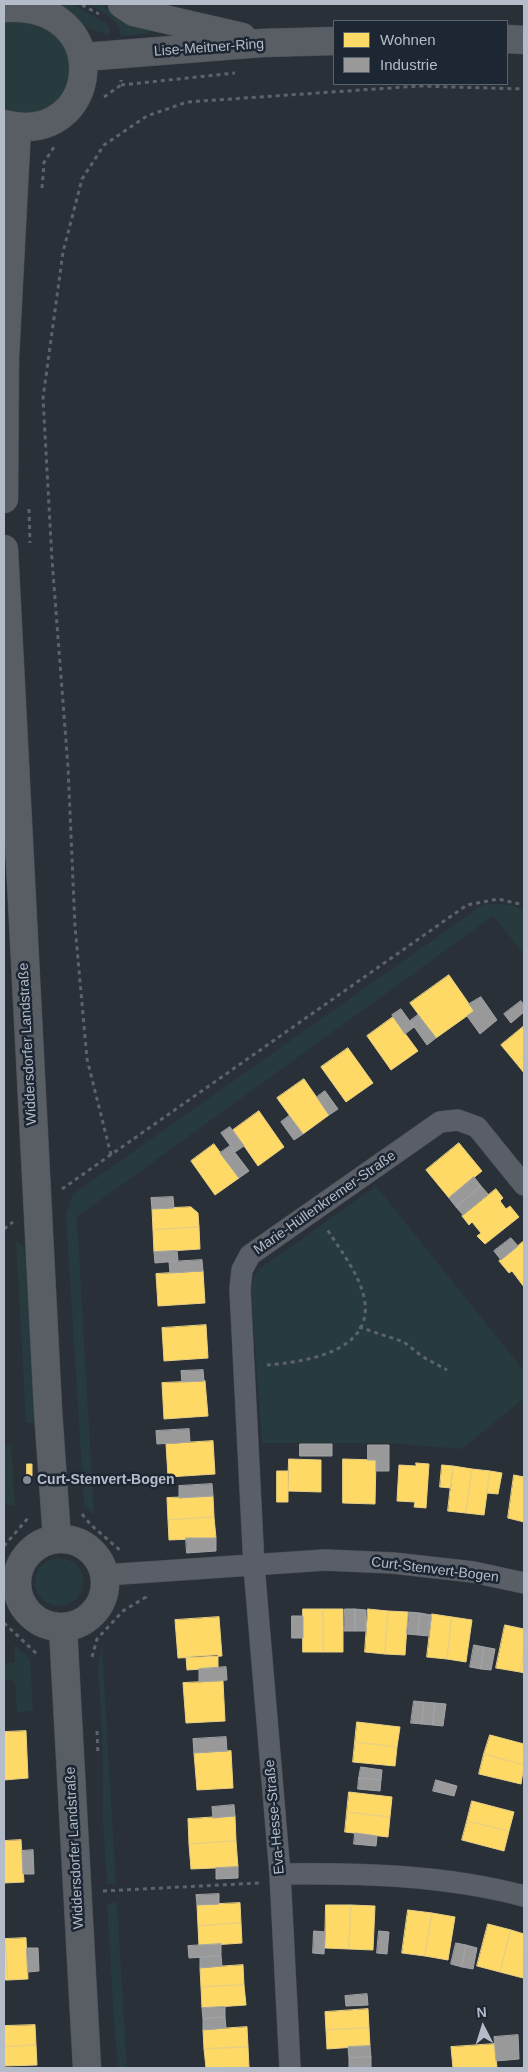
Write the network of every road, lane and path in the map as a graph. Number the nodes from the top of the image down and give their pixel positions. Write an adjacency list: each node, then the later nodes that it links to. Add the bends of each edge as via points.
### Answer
1 (122, 4): 6 (street, via 134,12)
2 (4, 8): 7 (street, via 25,5 46,10 64,21 77,37)
3 (508, 40): 4 (street)
4 (524, 40)
5 (333, 41): 6 (street, Lise-Meitner-Ring)
6 (262, 43): 7 (street, Lise-Meitner-Ring)
7 (84, 58): 11 (street, via 83,80 74,100 59,116 39,126)
8 (243, 72): 9 (path)
9 (121, 86)
10 (524, 89): 15 (path, via 419,86 187,102 147,116 104,145 82,179 62,252 43,398 68,767 75,926 88,1058)
11 (10, 126): 12 (street)
12 (4, 499)
13 (4, 549): 17 (street, Widdersdorfer Landstraße)
14 (524, 905): 15 (path, via 498,899 467,905)
15 (111, 1155): 17 (path)
16 (524, 1185): 18 (street, Marie-Hüllenkremer-Straße, via 477,1127 458,1120 440,1122)
17 (37, 1206): 23 (street, Widdersdorfer Landstraße)
18 (314, 1210): 19 (path, via 357,1278 364,1296 365,1308); 20 (street, Marie-Hüllenkremer-Straße, via 250,1255 242,1270)
19 (359, 1327): 20 (path, via 347,1343 327,1355 299,1362); 21 (path, via 404,1342)
20 (244, 1366): 24 (street, Marie-Hüllenkremer-Straße)
21 (447, 1370)
22 (79, 1508): 25 (path, via 91,1525 123,1552 144,1558)
23 (57, 1539): 26 (street, via 70,1539 93,1552); 27 (street, via 34,1548)
24 (254, 1566): 25 (street, Curt-Stenvert-Bogen); 28 (street, Curt-Stenvert-Bogen, via 325,1560 393,1563 472,1572); 33 (street, Eva-Hesse-Straße)
25 (144, 1573): 26 (street, Curt-Stenvert-Bogen); 30 (path, via 146,1597 123,1611 97,1639)
26 (106, 1575): 29 (street, via 106,1590 101,1604 91,1617 78,1625)
27 (10, 1581): 29 (street, via 35,1620)
28 (524, 1583)
29 (63, 1628): 36 (street, Widdersdorfer Landstraße)
30 (92, 1663)
31 (97, 1730): 32 (path)
32 (97, 1757)
33 (280, 1878): 34 (path); 35 (street, via 408,1876 493,1887); 37 (street, Eva-Hesse-Straße)
34 (102, 1891)
35 (524, 1896)
36 (87, 2068)
37 (290, 2068)

